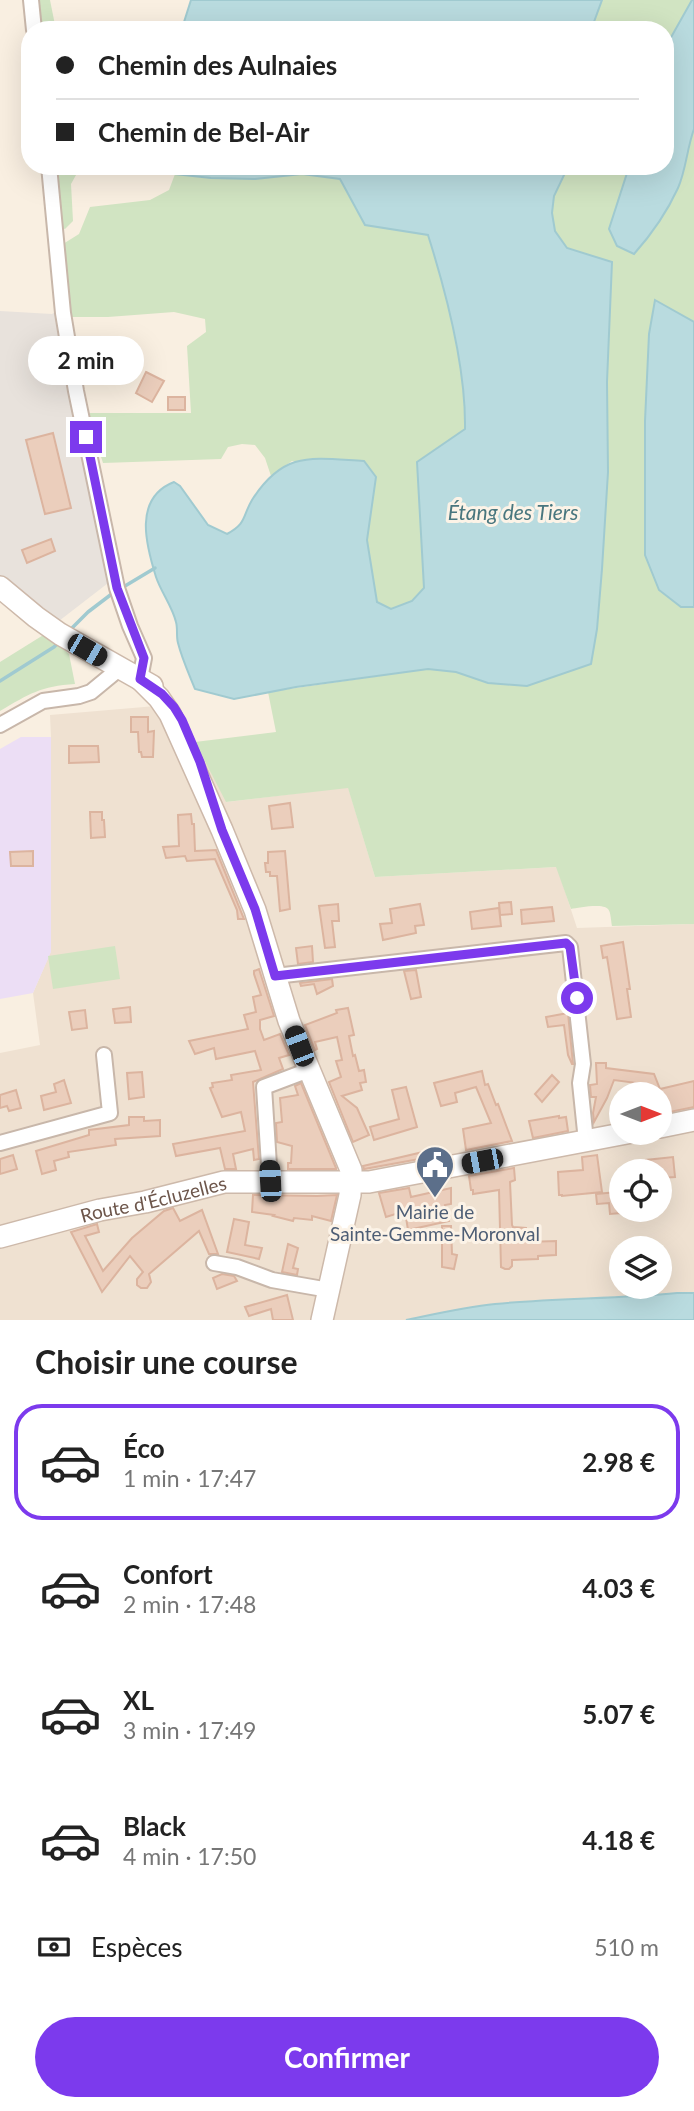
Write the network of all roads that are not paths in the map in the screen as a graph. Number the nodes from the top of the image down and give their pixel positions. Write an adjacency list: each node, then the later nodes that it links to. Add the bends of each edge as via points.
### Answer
1 (31, 0): 2 (street)
2 (33, 21)
3 (50, 175): 5 (street, via 63,313 76,391 118,593 144,658)
4 (0, 587): 5 (street, via 36,617)
5 (131, 674): 6 (street, via 114,673 91,692 43,701); 7 (street, via 162,694 178,713 255,909)
6 (0, 725)
7 (275, 976): 9 (street); 13 (street, via 566,943 577,998)
8 (104, 1055): 14 (street, via 110,1113)
9 (309, 1070): 15 (street, via 264,1087); 16 (street, via 351,1170)
10 (694, 1120): 11 (street)
11 (672, 1125)
12 (609, 1136): 13 (street, Route d'Écluzelles)
13 (586, 1141): 16 (street, Route d'Écluzelles, via 378,1181)
14 (0, 1143)
15 (270, 1181): 16 (street, Route d'Écluzelles); 17 (street, Route d'Écluzelles, via 211,1184)
16 (351, 1182): 19 (street)
17 (0, 1237)
18 (214, 1263): 19 (street)
19 (329, 1290): 20 (street)
20 (322, 1320)

